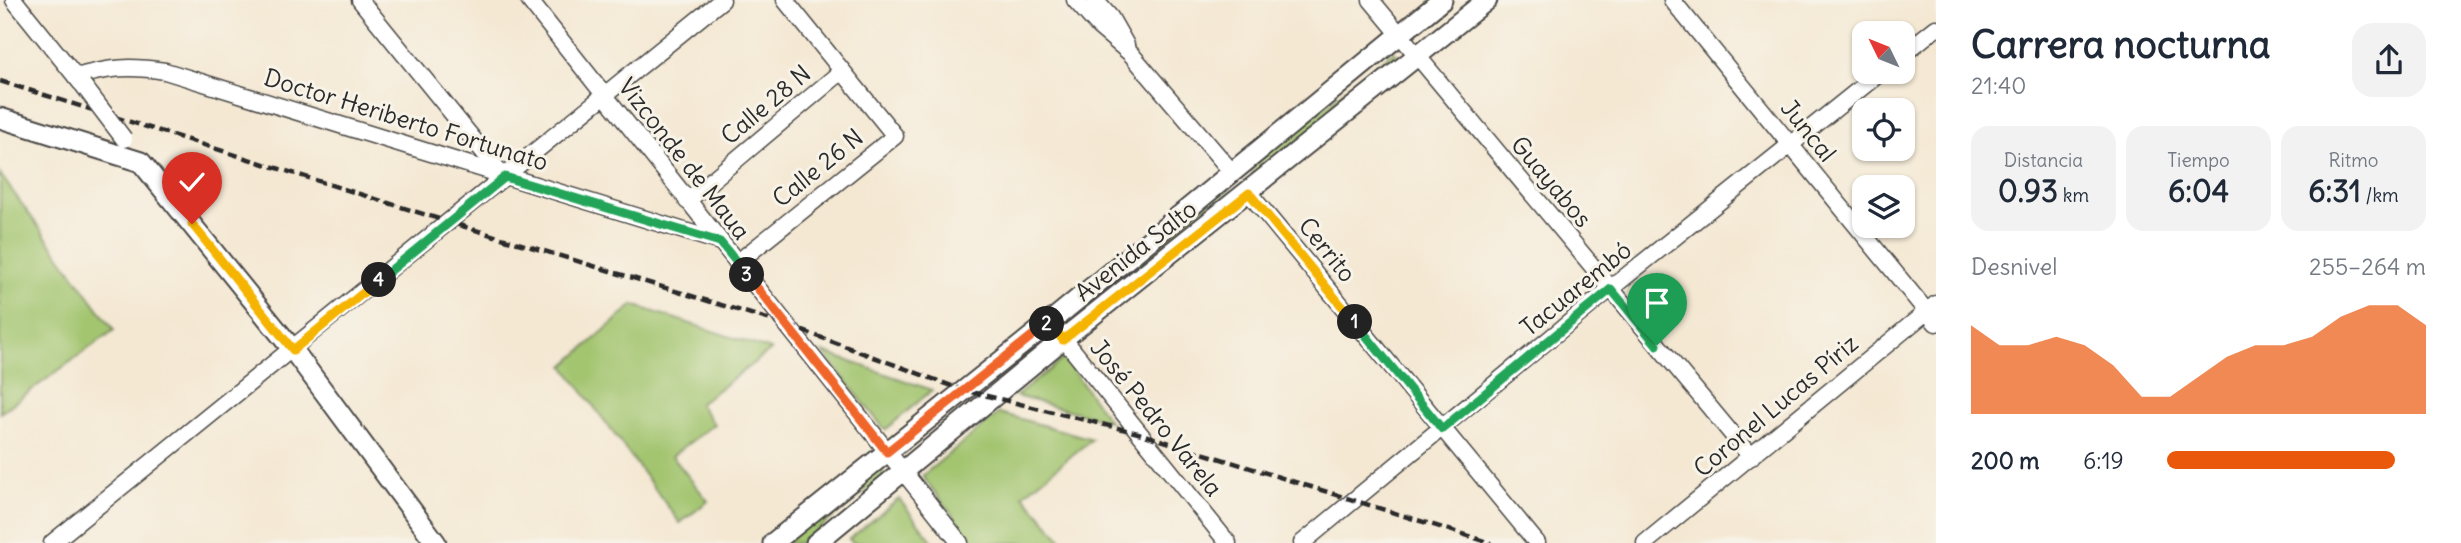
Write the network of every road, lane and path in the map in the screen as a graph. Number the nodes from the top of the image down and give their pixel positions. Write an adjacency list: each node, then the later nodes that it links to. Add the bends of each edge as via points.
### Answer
1 (14, 0): 18 (street)
2 (360, 0): 25 (street)
3 (529, 0): 20 (street, Vizconde de Maua)
4 (722, 0): 20 (street)
5 (785, 0): 17 (street)
6 (1075, 0): 15 (street, Cerrito)
7 (1095, 0): 15 (street, Cerrito)
8 (1371, 0): 13 (street, Guayabos)
9 (1442, 0): 13 (street, Avenida Salto)
10 (1487, 0): 16 (street, Avenida Salto)
11 (1672, 0): 22 (street, Juncal)
12 (1936, 27): 14 (street)
13 (1399, 34): 16 (street, Guayabos); 24 (street, Avenida Salto)
14 (1915, 44)
15 (1131, 54): 24 (street, Cerrito)
16 (1418, 56): 26 (street, Avenida Salto); 30 (street, Guayabos)
17 (842, 71): 27 (street, Calle 28 N); 29 (street, Calle 26 N, via 895,135)
18 (79, 81): 23 (street, bridge); 25 (street, Doctor Heriberto Fortunato, via 103,69 135,66 165,71)
19 (1866, 84): 22 (street, Tacuarembó)
20 (605, 96): 25 (street); 27 (street, Vizconde de Maua)
21 (0, 118): 23 (street)
22 (1790, 145): 30 (street, Tacuarembó); 31 (street, Juncal)
23 (141, 162): 34 (street)
24 (1231, 171): 26 (street, Cerrito); 32 (street, Avenida Salto)
25 (505, 177): 28 (street, Doctor Heriberto Fortunato); 34 (street)
26 (1249, 193): 33 (street, Avenida Salto); 35 (street, Cerrito)
27 (687, 201): 28 (street, Vizconde de Maua)
28 (720, 242): 29 (street, Vizconde de Maua)
29 (737, 263): 36 (street, Vizconde de Maua)
30 (1611, 289): 35 (street, Tacuarembó); 37 (street, Guayabos)
31 (1933, 313): 37 (street, Coronel Lucas Píriz)
32 (1050, 322): 33 (street, José Pedro Varela); 36 (street, Avenida Salto)
33 (1063, 340): 38 (street, Avenida Salto); 44 (street, José Pedro Varela)
34 (293, 350): 39 (street); 40 (street)
35 (1442, 429): 45 (street, Tacuarembó); 46 (street, Cerrito)
36 (887, 452): 38 (street, Vizconde de Maua); 41 (street, Avenida Salto)
37 (1751, 457): 47 (street, Coronel Lucas Píriz)
38 (904, 472): 42 (street, Avenida Salto); 43 (street, Vizconde de Maua)
39 (52, 543)
40 (436, 543)
41 (773, 543)
42 (817, 543)
43 (960, 543)
44 (1228, 543)
45 (1302, 543)
46 (1536, 543)
47 (1645, 543)

